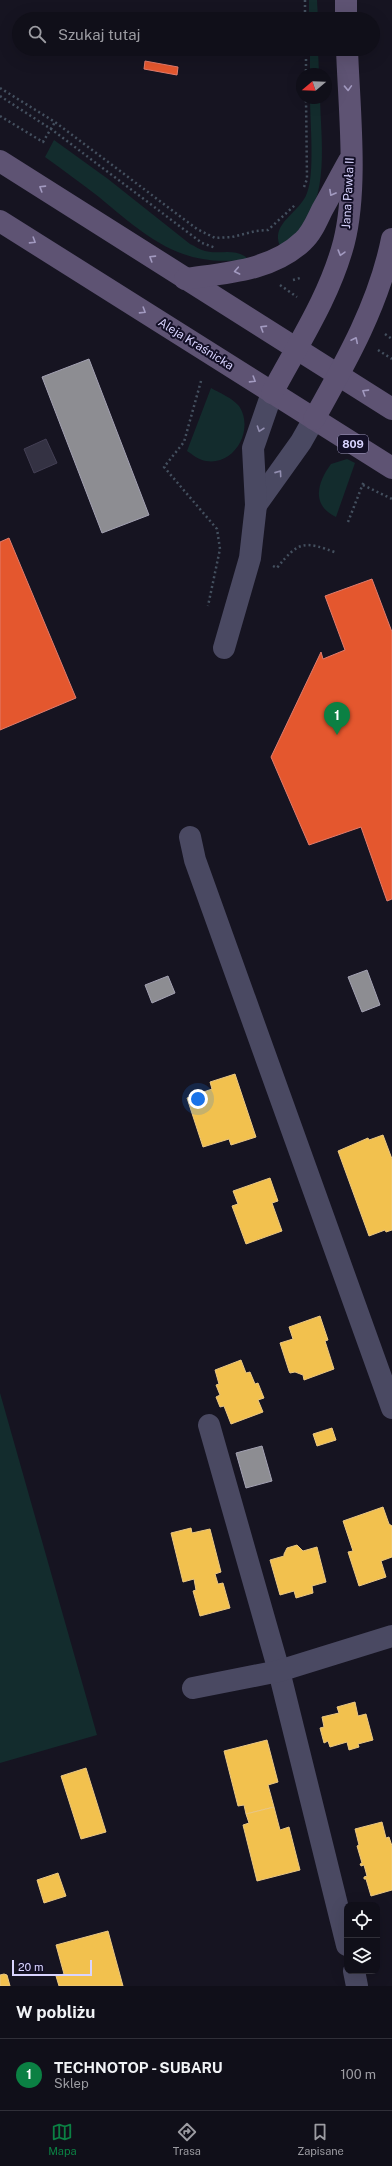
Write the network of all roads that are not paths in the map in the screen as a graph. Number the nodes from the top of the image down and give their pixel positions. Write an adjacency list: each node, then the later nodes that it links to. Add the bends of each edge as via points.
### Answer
1 (346, 0): 2 (main road)
2 (346, 12)
3 (347, 56): 4 (main road, Jana Pawła II, one-way to 4)
4 (350, 158): 8 (main road, one-way to 8, via 312,230 304,241 292,250 262,265); 9 (main road, Jana Pawła II, one-way to 9, via 348,218 344,242 325,294)
5 (0, 162): 8 (main road, one-way to 5)
6 (0, 221): 11 (main road, Aleja Kraśnicka / 809, one-way to 11)
7 (392, 239): 10 (main road, one-way to 7, via 381,284)
8 (185, 279): 9 (main road, one-way to 8)
9 (296, 348): 10 (main road); 11 (main road, Jana Pawła II)
10 (338, 375): 12 (main road, one-way to 10); 13 (main road)
11 (272, 393): 13 (main road, Aleja Kraśnicka / 809); 15 (street, one-way to 15, via 253,448)
12 (392, 409)
13 (314, 419): 14 (main road, Aleja Kraśnicka / 809); 15 (street, one-way to 13, via 301,442)
14 (392, 468)
15 (256, 505): 16 (street, via 250,558)
16 (224, 648)
17 (190, 837): 18 (street, via 195,860)
18 (392, 1408)
19 (209, 1425): 21 (street)
20 (392, 1636): 21 (street)
21 (279, 1671): 22 (street); 23 (street)
22 (193, 1688)
23 (345, 1938)
24 (355, 1974): 25 (street)
25 (357, 1986)

